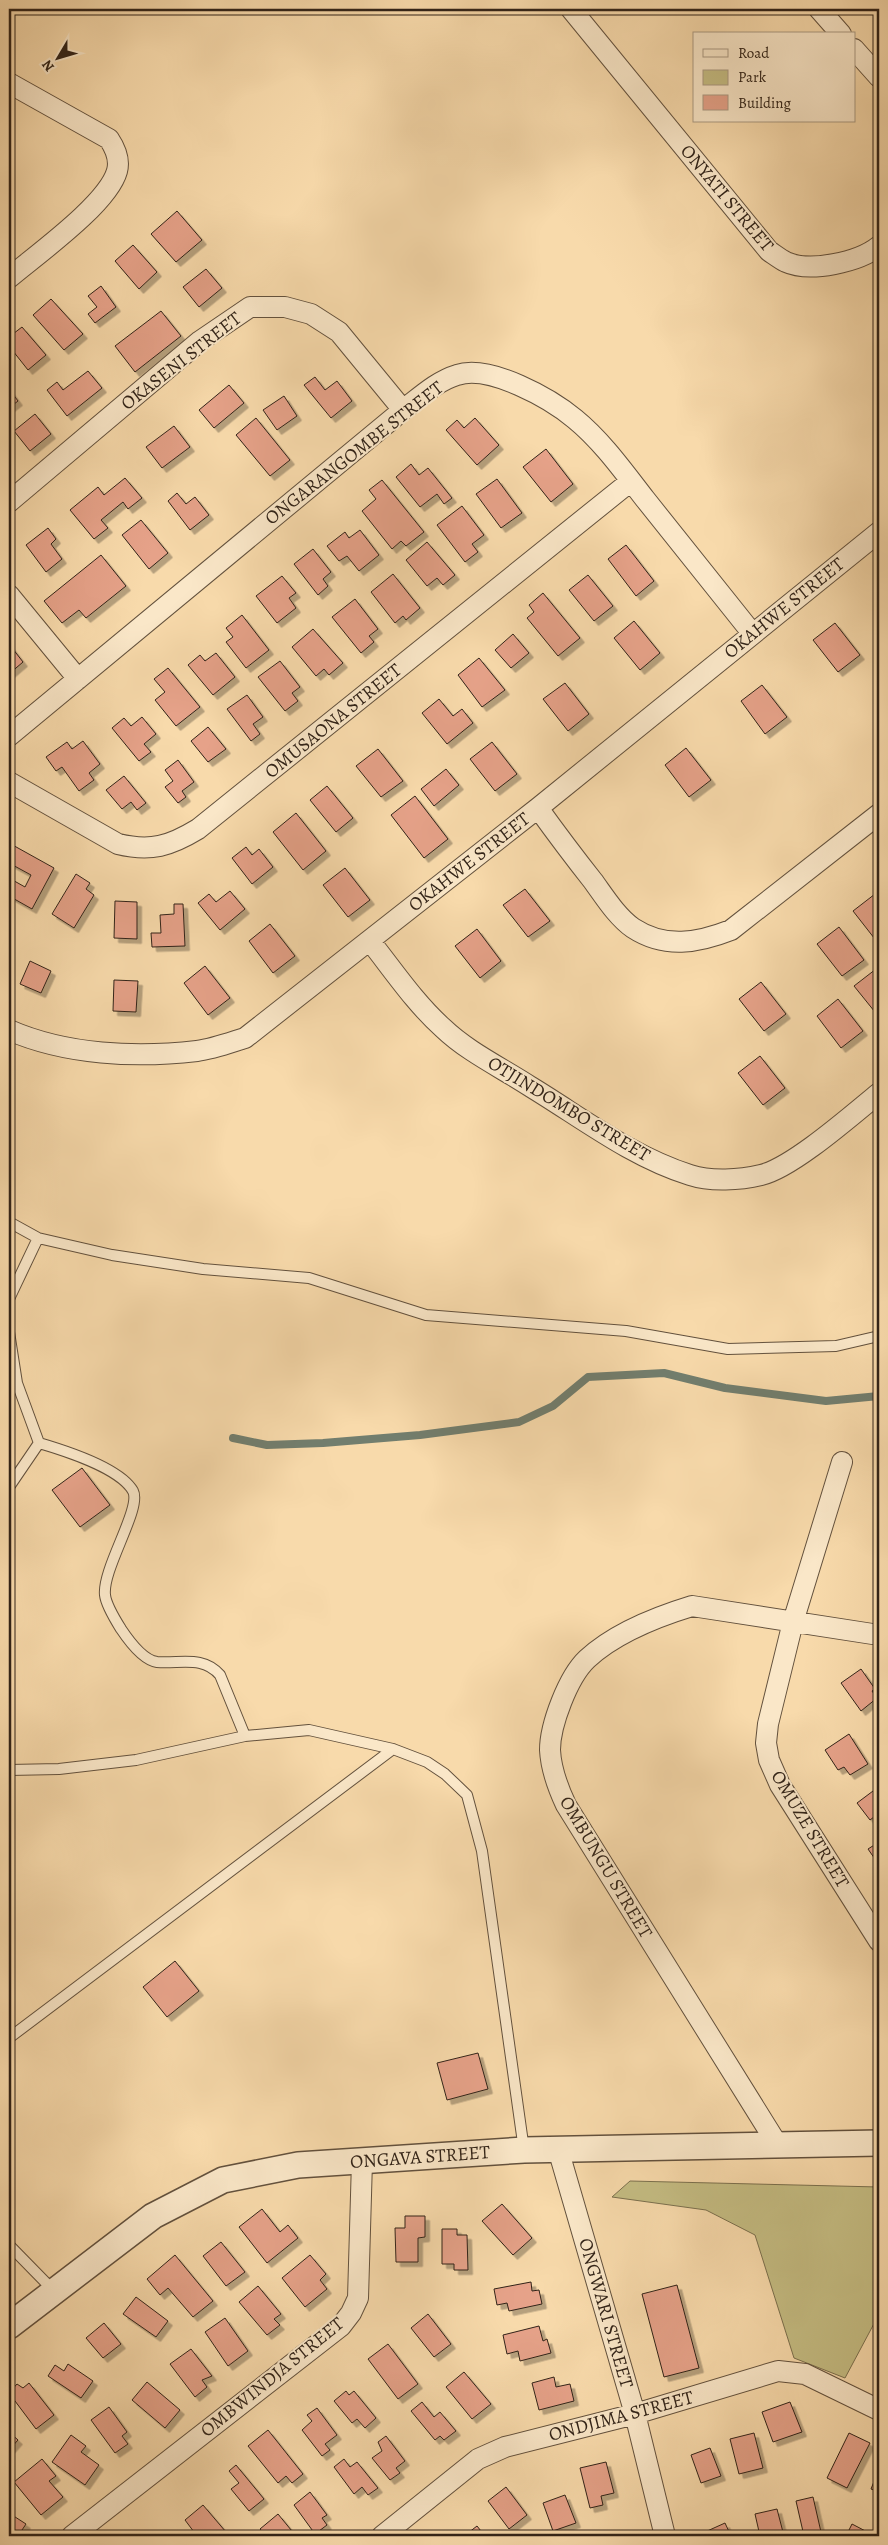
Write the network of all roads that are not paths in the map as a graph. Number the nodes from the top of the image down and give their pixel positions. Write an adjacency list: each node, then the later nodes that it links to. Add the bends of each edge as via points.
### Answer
1 (571, 9): 7 (street, ONYATI STREET, via 769,251 786,262 815,265 842,263)
2 (819, 9): 3 (street)
3 (839, 32)
4 (856, 51): 5 (street)
5 (879, 77)
6 (9, 83): 8 (street, via 109,139 118,163 114,178 98,201)
7 (879, 246)
8 (9, 278)
9 (403, 410): 10 (street, ONGARANGOMBE STREET, via 437,384 458,374 483,374 508,381 549,401 576,420); 11 (street, OKASENI STREET, via 339,332 311,314 285,307 257,306 225,322 200,341); 15 (street, ONGARANGOMBE STREET)
10 (631, 481): 14 (street, ONGARANGOMBE STREET); 17 (street, OMUSAONA STREET, via 198,829 176,842 153,848 118,844)
11 (9, 502)
12 (879, 532): 14 (street, OKAHWE STREET)
13 (9, 595): 15 (street)
14 (752, 633): 18 (street, OKAHWE STREET)
15 (78, 679): 16 (street, ONGARANGOMBE STREET)
16 (9, 736)
17 (9, 782)
18 (538, 808): 19 (street, via 609,902 632,927 658,939 680,942 706,940 731,930); 20 (street, OKAHWE STREET)
19 (879, 814)
20 (370, 941): 21 (street, OKAHWE STREET, via 245,1038 198,1051 109,1053 56,1046); 22 (street, OTJINDOMBO STREET, via 429,1014 456,1040 642,1156 690,1176 704,1179 764,1175 820,1140)
21 (9, 1030)
22 (879, 1093)
23 (9, 1222): 24 (lane)
24 (38, 1238): 25 (lane); 27 (lane, via 112,1255 203,1269 309,1278 426,1315 626,1331 728,1349 836,1346)
25 (9, 1299)
26 (9, 1332): 28 (lane, via 17,1383)
27 (879, 1336)
28 (39, 1443): 30 (lane); 33 (lane, via 74,1454 102,1468 133,1491 136,1503 108,1574 105,1596 122,1630 143,1656 156,1662 177,1660 208,1664 215,1669)
29 (842, 1462): 31 (street, OMUZE STREET)
30 (9, 1487)
31 (793, 1622): 32 (street, OMBUNGU STREET); 36 (street, OMUZE STREET, via 768,1724 766,1743 769,1760 780,1785); 39 (street, OMBUNGU STREET, via 692,1606 631,1630 595,1652 576,1672 556,1720 550,1750 555,1781 566,1805)
32 (879, 1635)
33 (245, 1736): 34 (lane, via 308,1730); 35 (lane, via 136,1760 60,1769)
34 (392, 1749): 37 (lane); 41 (lane, via 427,1762 467,1795 482,1851)
35 (9, 1770)
36 (879, 1942)
37 (9, 2038)
38 (879, 2143): 39 (street, ONGAVA STREET)
39 (779, 2147): 40 (street, ONGAVA STREET)
40 (558, 2149): 41 (street, ONGAVA STREET); 47 (street, ONGWARI STREET)
41 (524, 2150): 42 (street, ONGAVA STREET)
42 (362, 2161): 44 (street, ONGAVA STREET, via 298,2166 223,2180 153,2216); 48 (street, OMBWINDJA STREET, via 358,2298 341,2326)
43 (9, 2245): 44 (lane)
44 (54, 2291): 45 (street, ONGAVA STREET)
45 (9, 2326)
46 (879, 2410): 47 (street, ONDJIMA STREET, via 805,2374 778,2371)
47 (635, 2414): 49 (street, ONDJIMA STREET, via 505,2447 478,2459); 50 (street, ONGWARI STREET)
48 (72, 2536)
49 (382, 2536)
50 (664, 2536)

